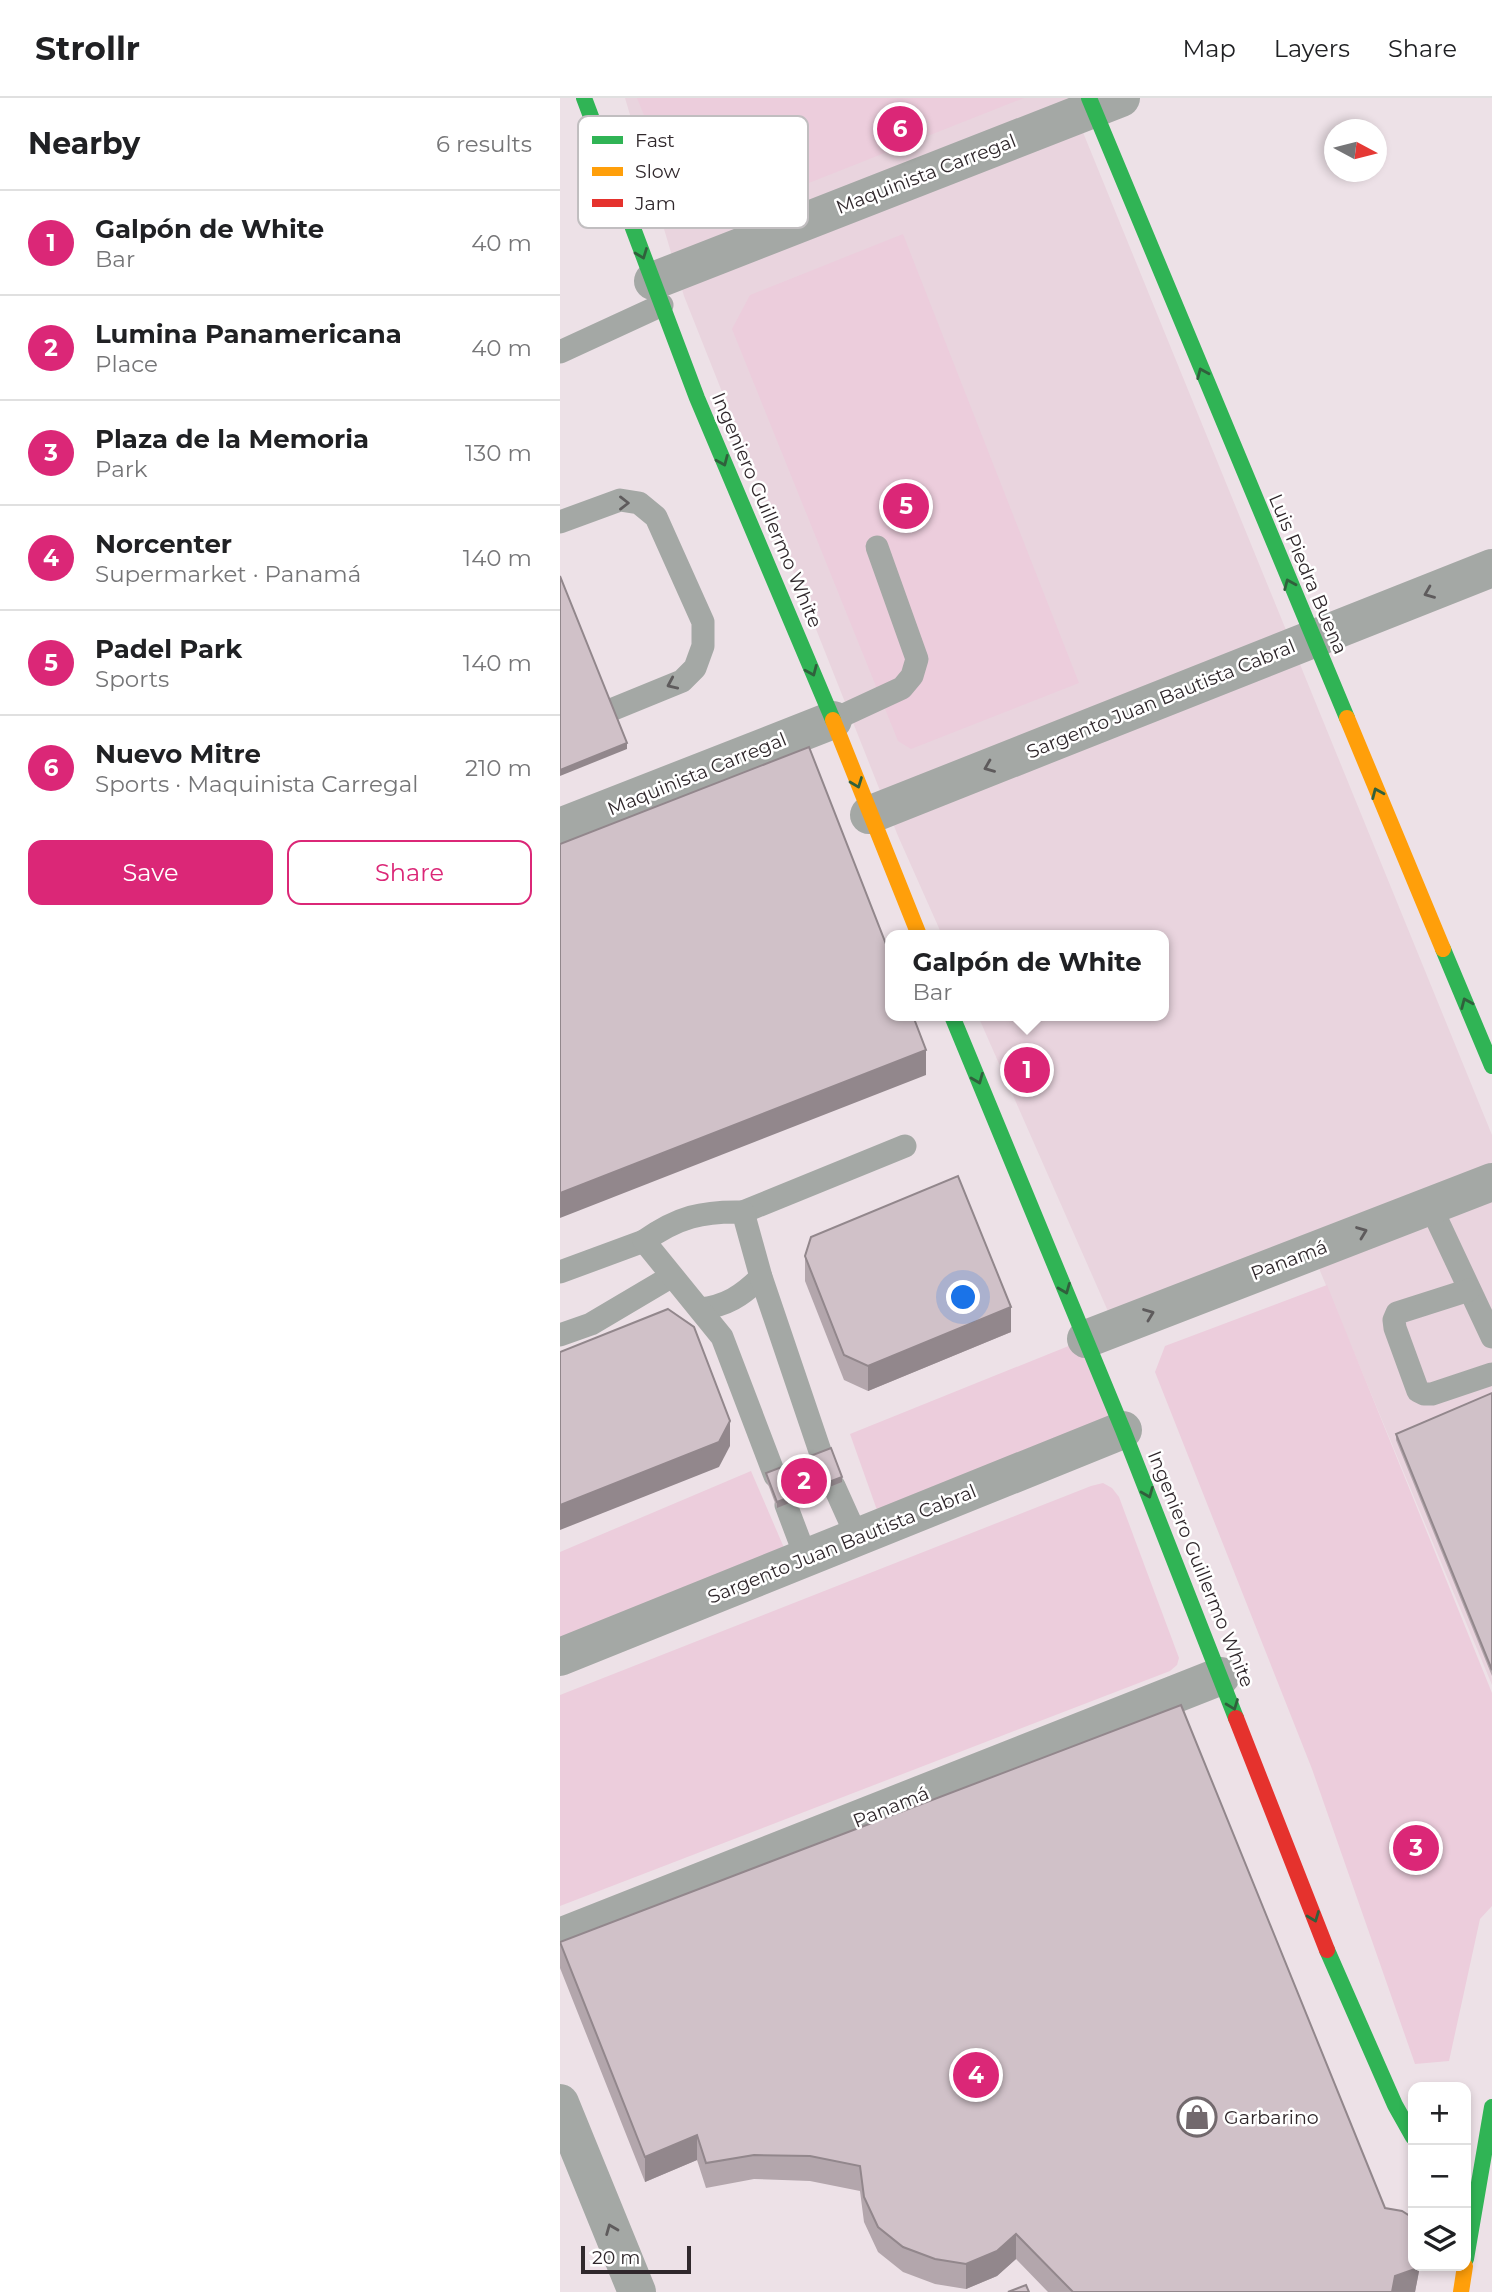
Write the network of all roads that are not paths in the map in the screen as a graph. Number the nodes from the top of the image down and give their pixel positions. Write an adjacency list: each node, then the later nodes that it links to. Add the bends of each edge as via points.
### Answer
1 (584, 98): 3 (street, Ingeniero Guillermo White, one-way to 3)
2 (1101, 102): 5 (street, Maquinista Carregal); 10 (street, Luis Piedra Buena, one-way to 2)
3 (591, 116)
4 (633, 228): 5 (street, Ingeniero Guillermo White, one-way to 5)
5 (657, 293): 6 (lane); 12 (street, Ingeniero Guillermo White, one-way to 12)
6 (560, 352)
7 (560, 522): 11 (lane, one-way to 11, via 620,500 639,503 656,517 703,622 703,646 695,667 682,681)
8 (877, 547): 12 (lane, via 917,659 902,688)
9 (1492, 568): 10 (street, Sargento Juan Bautista Cabral, one-way to 10)
10 (1312, 639): 13 (street, Sargento Juan Bautista Cabral, one-way to 13); 17 (street, Luis Piedra Buena, one-way to 10)
11 (611, 710)
12 (833, 720): 13 (street, Ingeniero Guillermo White, one-way to 13); 14 (street, Maquinista Carregal)
13 (869, 815): 15 (street, Ingeniero Guillermo White)
14 (560, 827)
15 (917, 930)
16 (954, 1021): 30 (street, Ingeniero Guillermo White, one-way to 30)
17 (1492, 1066)
18 (905, 1146): 21 (lane)
19 (1492, 1182): 20 (street, Panamá)
20 (1430, 1205): 26 (lane); 30 (street, Panamá, one-way to 20)
21 (743, 1212): 22 (lane, via 688,1216); 25 (lane)
22 (645, 1241): 23 (lane); 24 (lane)
23 (560, 1272)
24 (672, 1276): 27 (lane); 28 (lane, via 591,1324)
25 (761, 1278): 27 (lane, via 733,1301); 33 (lane)
26 (1469, 1290): 29 (lane); 31 (lane, via 1397,1313 1395,1328 1418,1391 1424,1394)
27 (700, 1309): 34 (lane, via 722,1337)
28 (560, 1335)
29 (1492, 1336)
30 (1086, 1339): 32 (street, Ingeniero Guillermo White)
31 (1492, 1374)
32 (1123, 1430): 37 (street, Sargento Juan Bautista Cabral); 40 (street, Ingeniero Guillermo White, one-way to 40)
33 (822, 1457)
34 (775, 1476)
35 (834, 1486): 37 (lane)
36 (786, 1504): 38 (lane)
37 (857, 1537): 38 (street, Sargento Juan Bautista Cabral)
38 (806, 1558): 39 (street, Sargento Juan Bautista Cabral)
39 (560, 1657)
40 (1221, 1676): 41 (street, Panamá); 44 (street, Ingeniero Guillermo White, one-way to 44, via 1337,1975)
41 (560, 1937)
42 (560, 2104): 47 (street, one-way to 42)
43 (1492, 2107): 45 (street)
44 (1408, 2128)
45 (1471, 2217)
46 (1464, 2271): 48 (street)
47 (637, 2292)
48 (1461, 2292)

